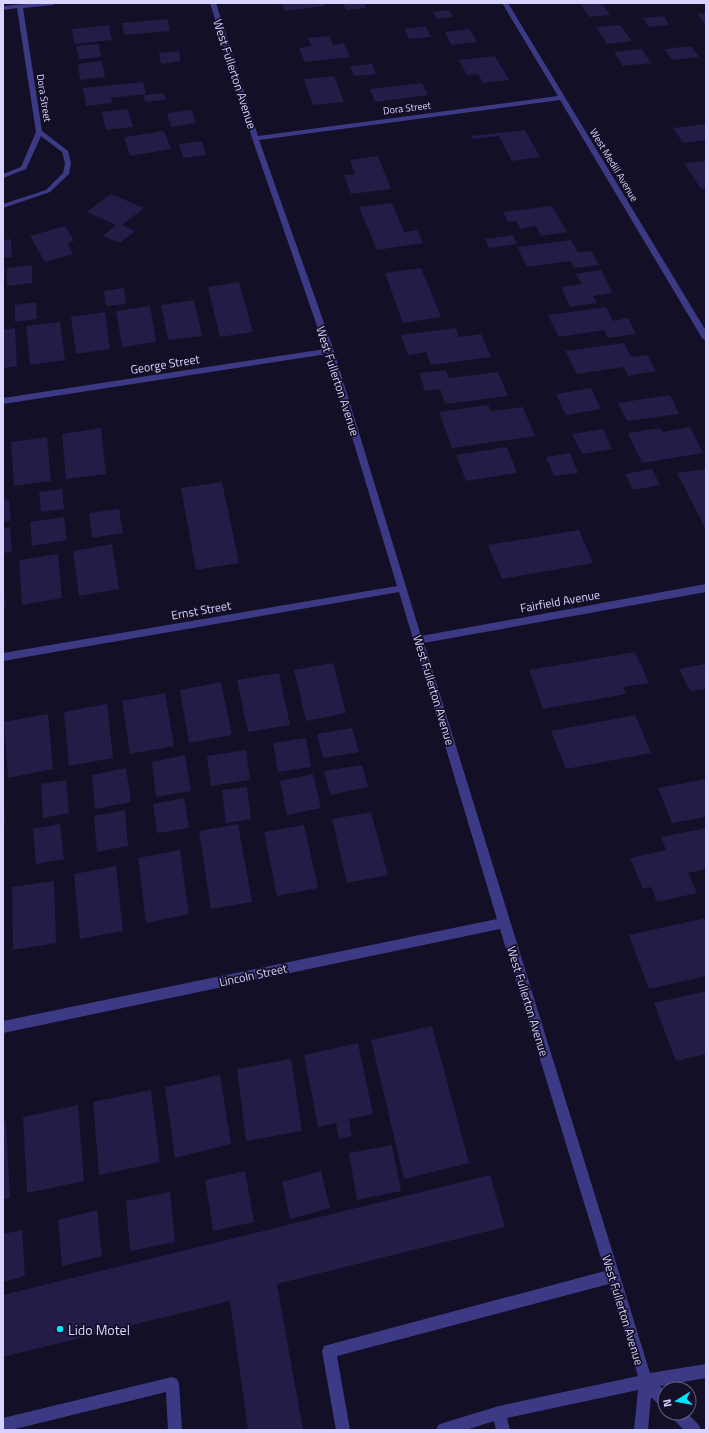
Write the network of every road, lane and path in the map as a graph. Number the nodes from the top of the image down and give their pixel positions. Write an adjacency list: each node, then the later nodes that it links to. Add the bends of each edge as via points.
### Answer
1 (53, 3): 4 (street)
2 (213, 3): 8 (street, West Fullerton Avenue)
3 (505, 3): 6 (street, West Medill Avenue)
4 (20, 6): 5 (street); 7 (street, Dora Street)
5 (3, 8)
6 (562, 98): 8 (street, Dora Street); 11 (street, West Medill Avenue)
7 (39, 132): 9 (street, Dora Street, via 24,168); 10 (street, via 65,151 68,162 66,174 48,191)
8 (255, 138): 12 (street, West Fullerton Avenue)
9 (3, 176)
10 (3, 206)
11 (706, 338)
12 (330, 351): 13 (street, George Street); 14 (street, West Fullerton Avenue)
13 (3, 401)
14 (403, 588): 16 (street, West Fullerton Avenue); 17 (street, Ernst Street)
15 (706, 588): 16 (street, Fairfield Avenue)
16 (419, 640): 18 (street, West Fullerton Avenue)
17 (3, 657)
18 (504, 923): 19 (street, Lincoln Street); 20 (street, West Fullerton Avenue)
19 (3, 1027)
20 (613, 1276): 22 (street, West Fullerton Avenue); 28 (street, via 329,1351)
21 (706, 1371): 22 (street)
22 (646, 1381): 23 (street, West Fullerton Avenue); 24 (street); 31 (street, West Fullerton Avenue)
23 (657, 1393)
24 (498, 1413): 29 (street); 30 (street)
25 (685, 1421): 32 (street)
26 (3, 1425): 27 (street, via 172,1384)
27 (175, 1430)
28 (343, 1430)
29 (443, 1430)
30 (503, 1430)
31 (641, 1430)
32 (694, 1430)

